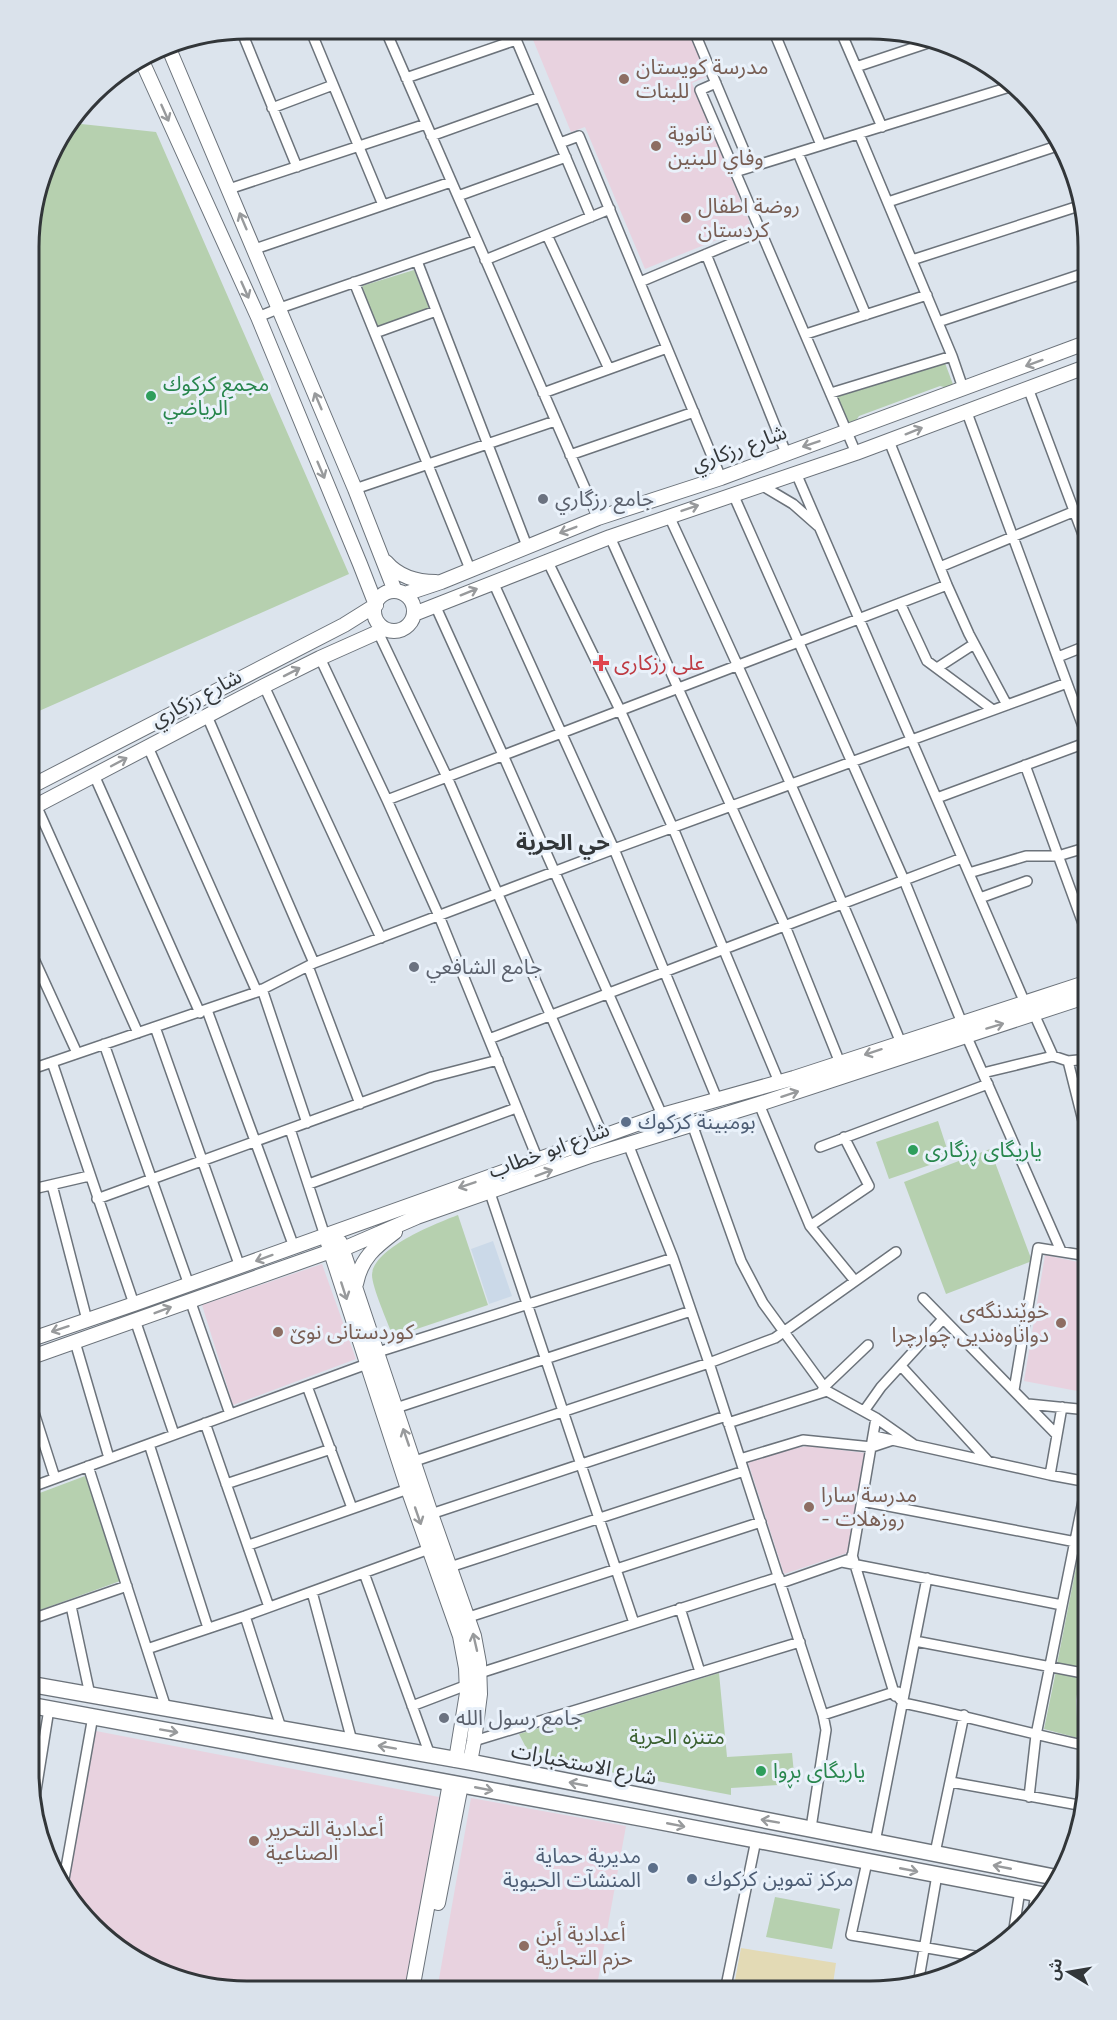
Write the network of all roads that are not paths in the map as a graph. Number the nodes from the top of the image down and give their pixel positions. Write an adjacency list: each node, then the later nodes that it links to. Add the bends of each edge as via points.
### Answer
1 (245, 39): 17 (street)
2 (314, 39): 14 (street)
3 (389, 39): 12 (street)
4 (697, 39): 13 (street)
5 (777, 39): 24 (street)
6 (844, 39): 11 (street)
7 (516, 40): 12 (street); 16 (street)
8 (920, 46): 11 (street)
9 (171, 53): 32 (main road)
10 (144, 66): 54 (main road, one-way to 54)
11 (856, 67): 19 (street)
12 (406, 78): 18 (street)
13 (716, 83): 29 (street); 30 (street, via 700,90)
14 (333, 85): 17 (street); 23 (street)
15 (1004, 89): 19 (street)
16 (540, 97): 21 (street); 22 (street)
17 (272, 108): 28 (street)
18 (426, 124): 21 (street); 23 (street)
19 (882, 127): 20 (street)
20 (859, 134): 24 (street); 34 (street)
21 (431, 136): 31 (street)
22 (560, 143): 27 (street); 37 (street, via 579,136)
23 (358, 146): 28 (street); 35 (street)
24 (821, 146): 26 (street)
25 (1053, 147): 34 (street)
26 (798, 153): 29 (street); 53 (street)
27 (566, 157): 33 (street); 38 (street)
28 (297, 167): 32 (street)
29 (751, 167): 30 (street)
30 (735, 172): 39 (street)
31 (451, 182): 33 (street); 35 (street)
32 (229, 189): 42 (main road, one-way to 32)
33 (458, 196): 41 (street)
34 (888, 202): 45 (street)
35 (383, 206): 42 (street)
36 (1074, 208): 45 (street)
37 (610, 209): 38 (street); 49 (street)
38 (591, 217): 40 (street)
39 (761, 231): 43 (street); 57 (street)
40 (547, 235): 44 (street); 61 (street)
41 (477, 240): 44 (street); 46 (street)
42 (255, 249): 51 (main road)
43 (706, 254): 49 (street); 73 (street)
44 (485, 260): 65 (street)
45 (912, 260): 50 (street)
46 (417, 261): 48 (street); 52 (street)
47 (1078, 276): 55 (street)
48 (354, 282): 51 (street); 56 (street)
49 (640, 282): 59 (street)
50 (927, 295): 53 (street); 55 (street)
51 (280, 308): 54 (street); 80 (main road, one-way to 51)
52 (436, 311): 56 (street); 72 (street)
53 (866, 315): 57 (street)
54 (258, 317): 92 (main road, one-way to 92)
55 (938, 322): 60 (street)
56 (375, 333): 76 (street)
57 (806, 334): 66 (street)
58 (1078, 346): 63 (main road, شارع رزكاري, one-way to 63)
59 (667, 348): 61 (street); 68 (street)
60 (952, 356): 63 (street); 66 (street)
61 (609, 369): 65 (street)
62 (1078, 370): 64 (main road, شارع رزكاري)
63 (963, 388): 70 (main road, شارع رزكاري)
64 (1028, 388): 67 (main road, شارع رزكاري); 82 (street)
65 (543, 393): 69 (street)
66 (831, 393): 70 (street)
67 (966, 410): 71 (main road, شارع رزكاري, one-way to 67); 87 (street)
68 (694, 412): 75 (street); 78 (street)
69 (555, 421): 72 (street); 75 (street)
70 (848, 432): 73 (main road, شارع رزكاري, one-way to 73); 74 (street)
71 (889, 441): 74 (main road, شارع رزكاري); 93 (street)
72 (488, 444): 76 (street); 89 (street)
73 (786, 453): 78 (main road, شارع رزكاري)
74 (856, 453): 77 (main road, شارع رزكاري)
75 (570, 455): 84 (street)
76 (428, 464): 80 (street); 94 (street)
77 (796, 473): 79 (main road, شارع رزكاري); 86 (street)
78 (721, 478): 84 (main road, شارع رزكاري)
79 (761, 485): 81 (main road, شارع رزكاري); 86 (street, via 793,504)
80 (355, 489): 90 (main road)
81 (733, 494): 83 (main road, شارع رزكاري, one-way to 81); 106 (street)
82 (1075, 511): 85 (street); 87 (street)
83 (669, 516): 88 (main road, شارع رزكاري); 111 (street)
84 (598, 518): 89 (main road, شارع رزكاري, one-way to 89)
85 (1078, 520)
86 (822, 529): 103 (street)
87 (1014, 536): 93 (street); 109 (street)
88 (610, 537): 91 (main road, شارع رزكاري); 115 (street)
89 (527, 546): 94 (main road, شارع رزكاري)
90 (382, 556): 95 (main road, via 406,576); 98 (main road)
91 (547, 560): 96 (main road, شارع رزكاري); 119 (street)
92 (360, 564): 100 (main road); 104 (main road, via 362,598)
93 (939, 567): 97 (street)
94 (470, 569): 95 (main road, شارع رزكاري)
95 (441, 582): 98 (main road, شارع رزكاري)
96 (493, 582): 101 (main road, شارع رزكاري, one-way to 96); 121 (street)
97 (947, 585): 99 (street); 107 (street)
98 (400, 593): 100 (main road, via 383,595); 102 (main road, via 412,603)
99 (900, 603): 103 (street); 112 (street, via 927,661)
100 (376, 605): 104 (main road, شارع رزكاري); 105 (main road, via 376,619)
101 (435, 605): 102 (main road, شارع رزكاري); 125 (street)
102 (414, 614): 105 (main road, via 404,629)
103 (860, 619): 106 (street); 122 (street)
104 (344, 625): 130 (main road, شارع رزكاري)
105 (382, 630): 110 (main road, شارع رزكاري); 129 (street)
106 (799, 642): 111 (street); 126 (street)
107 (974, 644): 112 (street); 117 (street)
108 (1078, 649): 109 (street)
109 (1058, 657): 113 (street)
110 (320, 658): 114 (main road, شارع رزكاري, one-way to 110); 133 (street)
111 (739, 665): 115 (street); 131 (street)
112 (937, 668): 118 (street)
113 (1067, 683): 116 (street); 117 (street)
114 (264, 686): 120 (main road, شارع رزكاري); 152 (street)
115 (680, 688): 119 (street); 135 (street)
116 (1078, 704)
117 (1007, 705): 118 (street)
118 (993, 710): 122 (street)
119 (620, 711): 121 (street); 137 (street)
120 (207, 716): 124 (main road, شارع رزكاري); 154 (street)
121 (560, 733): 125 (street); 138 (street)
122 (912, 740): 126 (street); 132 (street)
123 (1078, 745): 127 (street)
124 (148, 747): 128 (main road, شارع رزكاري, one-way to 124); 158 (street)
125 (503, 755): 129 (street); 142 (street)
126 (852, 762): 131 (street); 144 (street)
127 (1025, 765): 132 (street); 140 (street)
128 (94, 775): 134 (main road, شارع رزكاري); 162 (street)
129 (447, 777): 133 (street); 146 (street)
130 (39, 782)
131 (790, 784): 135 (street); 148 (street)
132 (937, 798): 141 (street)
133 (387, 800): 150 (street)
134 (39, 804)
135 (730, 807): 137 (street); 151 (street)
136 (39, 820): 167 (street)
137 (673, 828): 138 (street); 153 (street)
138 (614, 849): 142 (street); 156 (street)
139 (1078, 850): 140 (street)
140 (1058, 856): 143 (street, via 1026,856); 149 (street)
141 (962, 858): 143 (street); 144 (street)
142 (555, 873): 146 (street); 159 (street)
143 (969, 873): 147 (street)
144 (904, 880): 148 (street); 166 (street)
145 (1027, 881): 147 (street)
146 (498, 894): 150 (street); 164 (street)
147 (980, 898): 161 (street)
148 (844, 904): 151 (street); 170 (street)
149 (1078, 910)
150 (439, 916): 152 (street); 169 (street)
151 (785, 926): 153 (street); 178 (street)
152 (381, 938): 154 (street)
153 (724, 950): 156 (street); 181 (street)
154 (311, 964): 158 (street); 185 (street)
155 (39, 970): 172 (street)
156 (664, 973): 159 (street); 184 (street)
157 (1078, 985): 161 (main road, شارع ابو خطاب)
158 (260, 991): 162 (street); 189 (street)
159 (608, 994): 164 (street); 188 (street)
160 (1078, 999): 163 (main road, شارع ابو خطاب)
161 (1025, 1003): 166 (main road, شارع ابو خطاب)
162 (204, 1011): 165 (street); 194 (street)
163 (1034, 1014): 166 (main road, شارع ابو خطاب, one-way to 163); 173 (street)
164 (550, 1016): 169 (street); 192 (street)
165 (155, 1027): 167 (street); 200 (street)
166 (964, 1029): 168 (main road, شارع ابو خطاب); 180 (street)
167 (138, 1033): 171 (street)
168 (938, 1037): 170 (main road, شارع ابو خطاب); 186 (main road, شارع ابو خطاب, one-way to 168)
169 (489, 1039): 174 (street)
170 (901, 1043): 178 (main road, شارع ابو خطاب, one-way to 178)
171 (104, 1044): 172 (street); 202 (street)
172 (77, 1053): 177 (street)
173 (1053, 1056): 176 (street); 180 (street)
174 (498, 1060): 185 (street, via 432,1077); 187 (street)
175 (1078, 1060): 176 (street)
176 (1068, 1061): 183 (street)
177 (52, 1062): 179 (street); 201 (street)
178 (840, 1063): 181 (main road, شارع ابو خطاب)
179 (39, 1067)
180 (983, 1073): 182 (street)
181 (779, 1082): 184 (main road, شارع ابو خطاب)
182 (988, 1084): 193 (street); 213 (street)
183 (1078, 1094)
184 (717, 1099): 188 (main road, شارع ابو خطاب)
185 (360, 1104): 189 (street)
186 (759, 1104): 190 (main road, شارع ابو خطاب); 209 (street)
187 (516, 1108): 199 (street); 203 (street)
188 (662, 1115): 192 (main road, شارع ابو خطاب)
189 (307, 1123): 191 (street)
190 (692, 1124): 196 (main road, شارع ابو خطاب); 229 (street, via 741,1261)
191 (290, 1129): 194 (street); 203 (street)
192 (603, 1136): 195 (main road, شارع ابو خطاب)
193 (844, 1137): 197 (street); 209 (street, via 869,1186)
194 (257, 1141): 200 (street); 211 (street)
195 (588, 1141): 198 (main road); 199 (main road, شارع ابو خطاب)
196 (628, 1144): 198 (main road, شارع ابو خطاب); 216 (street)
197 (820, 1147)
198 (593, 1155): 206 (main road, شارع ابو خطاب, one-way to 198)
199 (538, 1160): 210 (main road, شارع ابو خطاب, one-way to 210)
200 (202, 1161): 202 (street); 217 (street)
201 (89, 1176): 204 (street); 207 (street)
202 (151, 1179): 207 (street); 219 (street)
203 (309, 1184): 210 (street)
204 (52, 1185): 205 (street); 227 (street)
205 (39, 1188)
206 (490, 1193): 208 (main road, شارع ابو خطاب); 224 (street)
207 (97, 1199): 223 (street)
208 (417, 1217): 212 (main road, شارع ابو خطاب); 220 (main road, via 367,1256)
209 (810, 1226): 218 (street)
210 (331, 1234): 211 (main road, شارع ابو خطاب); 212 (main road)
211 (294, 1247): 217 (main road, شارع ابو خطاب, one-way to 217)
212 (337, 1250): 220 (main road); 222 (main road, شارع ابو خطاب); 237 (main road, one-way to 237)
213 (1061, 1251): 215 (street); 241 (street, via 1038,1248)
214 (896, 1252): 218 (street)
215 (1078, 1254)
216 (673, 1258): 224 (street); 225 (street)
217 (240, 1267): 219 (main road, شارع ابو خطاب)
218 (855, 1281): 229 (street)
219 (189, 1285): 223 (main road, شارع ابو خطاب)
220 (356, 1286): 233 (main road)
221 (923, 1298): 226 (street)
222 (190, 1300): 228 (main road, شارع ابو خطاب, one-way to 222); 248 (street)
223 (134, 1304): 227 (main road, شارع ابو خطاب)
224 (527, 1305): 233 (street); 235 (street)
225 (691, 1311): 235 (street); 236 (street)
226 (944, 1318): 238 (street); 241 (street)
227 (87, 1320): 230 (main road, شارع ابو خطاب, one-way to 230)
228 (135, 1320): 231 (main road, شارع ابو خطاب); 253 (street)
229 (784, 1333): 236 (street); 240 (street)
230 (39, 1337)
231 (75, 1342): 234 (main road, شارع ابو خطاب); 263 (street)
232 (868, 1345): 240 (street)
233 (378, 1352): 244 (main road)
234 (39, 1355)
235 (545, 1359): 244 (street); 246 (street)
236 (709, 1363): 246 (street); 250 (street)
237 (367, 1364): 239 (street); 275 (main road)
238 (901, 1366): 247 (street); 256 (street)
239 (308, 1386): 248 (street); 261 (street)
240 (824, 1390): 247 (street); 250 (street)
241 (1014, 1390): 242 (street)
242 (1028, 1404): 243 (street); 254 (street)
243 (1062, 1407): 245 (street); 254 (street)
244 (396, 1408): 265 (main road, one-way to 244)
245 (1078, 1409)
246 (563, 1411): 265 (street); 267 (street)
247 (864, 1411): 249 (street)
248 (230, 1414): 251 (street)
249 (876, 1418): 255 (street); 259 (street)
250 (727, 1419): 264 (street); 267 (street)
251 (206, 1423): 253 (street); 274 (street)
252 (39, 1428): 271 (street)
253 (174, 1434): 258 (street)
254 (1057, 1435): 270 (street)
255 (874, 1436): 257 (street); 260 (street)
256 (967, 1437): 262 (street); 266 (street)
257 (893, 1440): 259 (street); 260 (street)
258 (149, 1443): 263 (street); 301 (street)
259 (913, 1444): 262 (street)
260 (872, 1447): 264 (street, via 802,1440); 276 (street)
261 (331, 1449): 274 (street); 277 (street)
262 (954, 1453): 266 (street)
263 (109, 1458): 268 (street)
264 (740, 1458): 269 (street)
265 (415, 1461): 278 (main road)
266 (988, 1461): 270 (street)
267 (580, 1464): 278 (street); 279 (street)
268 (88, 1466): 271 (street); 291 (street)
269 (744, 1470): 279 (street); 280 (street)
270 (1050, 1475): 272 (street)
271 (55, 1478): 273 (street)
272 (1078, 1480)
273 (39, 1484)
274 (226, 1484): 283 (street)
275 (408, 1489): 277 (street); 284 (main road, one-way to 284)
276 (862, 1501): 282 (street); 285 (street)
277 (352, 1508): 283 (street)
278 (431, 1514): 286 (main road)
279 (598, 1518): 286 (street); 287 (street)
280 (761, 1522): 287 (street); 290 (street)
281 (1078, 1532): 282 (street)
282 (1076, 1542): 293 (street)
283 (249, 1545): 295 (street)
284 (429, 1549): 288 (street); 309 (main road, via 460,1636)
285 (851, 1561): 289 (street); 290 (street); 311 (street)
286 (450, 1567): 299 (main road)
287 (616, 1570): 299 (street); 300 (street)
288 (364, 1573): 292 (street); 315 (street)
289 (927, 1578): 293 (street); 302 (street)
290 (780, 1580): 296 (street); 303 (street)
291 (127, 1586): 294 (street); 304 (street)
292 (312, 1592): 295 (street); 325 (street)
293 (1062, 1605): 305 (street)
294 (71, 1606): 298 (street); 312 (street)
295 (269, 1607): 297 (street)
296 (680, 1608): 300 (street); 306 (street)
297 (245, 1616): 301 (street); 323 (street)
298 (39, 1617)
299 (469, 1617): 308 (main road, one-way to 299)
300 (634, 1623): 308 (street)
301 (208, 1628): 304 (street)
302 (915, 1641): 305 (street); 313 (street)
303 (800, 1642): 306 (street); 319 (street)
304 (147, 1649): 317 (street)
305 (1050, 1667): 307 (street); 324 (street)
306 (700, 1672): 326 (street)
307 (1078, 1672)
308 (480, 1673): 326 (main road)
309 (467, 1685): 315 (street); 329 (main road)
310 (39, 1686): 312 (main road, شارع الاستخبارات)
311 (894, 1692): 313 (street); 313 (street); 319 (street)
312 (90, 1695): 314 (main road, شارع الاستخبارات)
313 (903, 1703): 320 (street); 340 (street)
314 (148, 1705): 317 (main road, شارع الاستخبارات); 322 (main road)
315 (412, 1706): 328 (street)
316 (39, 1707): 318 (main road, شارع الاستخبارات)
317 (166, 1708): 323 (main road, شارع الاستخبارات)
318 (49, 1709): 321 (main road, شارع الاستخبارات); 330 (street)
319 (823, 1715): 338 (street, via 826,1730)
320 (964, 1715): 324 (street); 332 (street)
321 (93, 1716): 322 (main road, شارع الاستخبارات); 343 (street)
322 (144, 1726): 333 (main road, شارع الاستخبارات, one-way to 333)
323 (281, 1728): 325 (main road, شارع الاستخبارات)
324 (1036, 1735): 327 (street); 334 (street)
325 (352, 1741): 328 (main road, شارع الاستخبارات, one-way to 325)
326 (474, 1741): 329 (main road)
327 (1078, 1744)
328 (430, 1755): 329 (main road, شارع الاستخبارات)
329 (463, 1761): 335 (main road, شارع الاستخبارات, one-way to 329)
330 (40, 1765): 331 (street)
331 (39, 1770)
332 (951, 1782): 334 (street); 341 (street)
333 (455, 1784): 337 (main road, شارع الاستخبارات, one-way to 337); 351 (main road); 352 (main road)
334 (1029, 1797): 336 (street)
335 (650, 1799): 337 (main road); 338 (main road, شارع الاستخبارات, one-way to 335)
336 (1075, 1805)
337 (646, 1819): 339 (main road, شارع الاستخبارات, one-way to 339)
338 (811, 1828): 340 (main road, شارع الاستخبارات)
339 (756, 1840): 342 (main road, شارع الاستخبارات); 353 (street)
340 (875, 1842): 341 (main road, شارع الاستخبارات)
341 (935, 1853): 345 (main road, شارع الاستخبارات, one-way to 341)
342 (867, 1862): 344 (main road, شارع الاستخبارات, one-way to 344); 348 (street, via 851,1935)
343 (65, 1874)
344 (937, 1875): 346 (main road, شارع الاستخبارات); 348 (street)
345 (1050, 1876)
346 (1035, 1894): 347 (street)
347 (1027, 1909)
348 (924, 1948): 349 (street); 350 (street)
349 (970, 1955)
350 (920, 1975)
351 (414, 1981)
352 (422, 1981)
353 (727, 1981)

